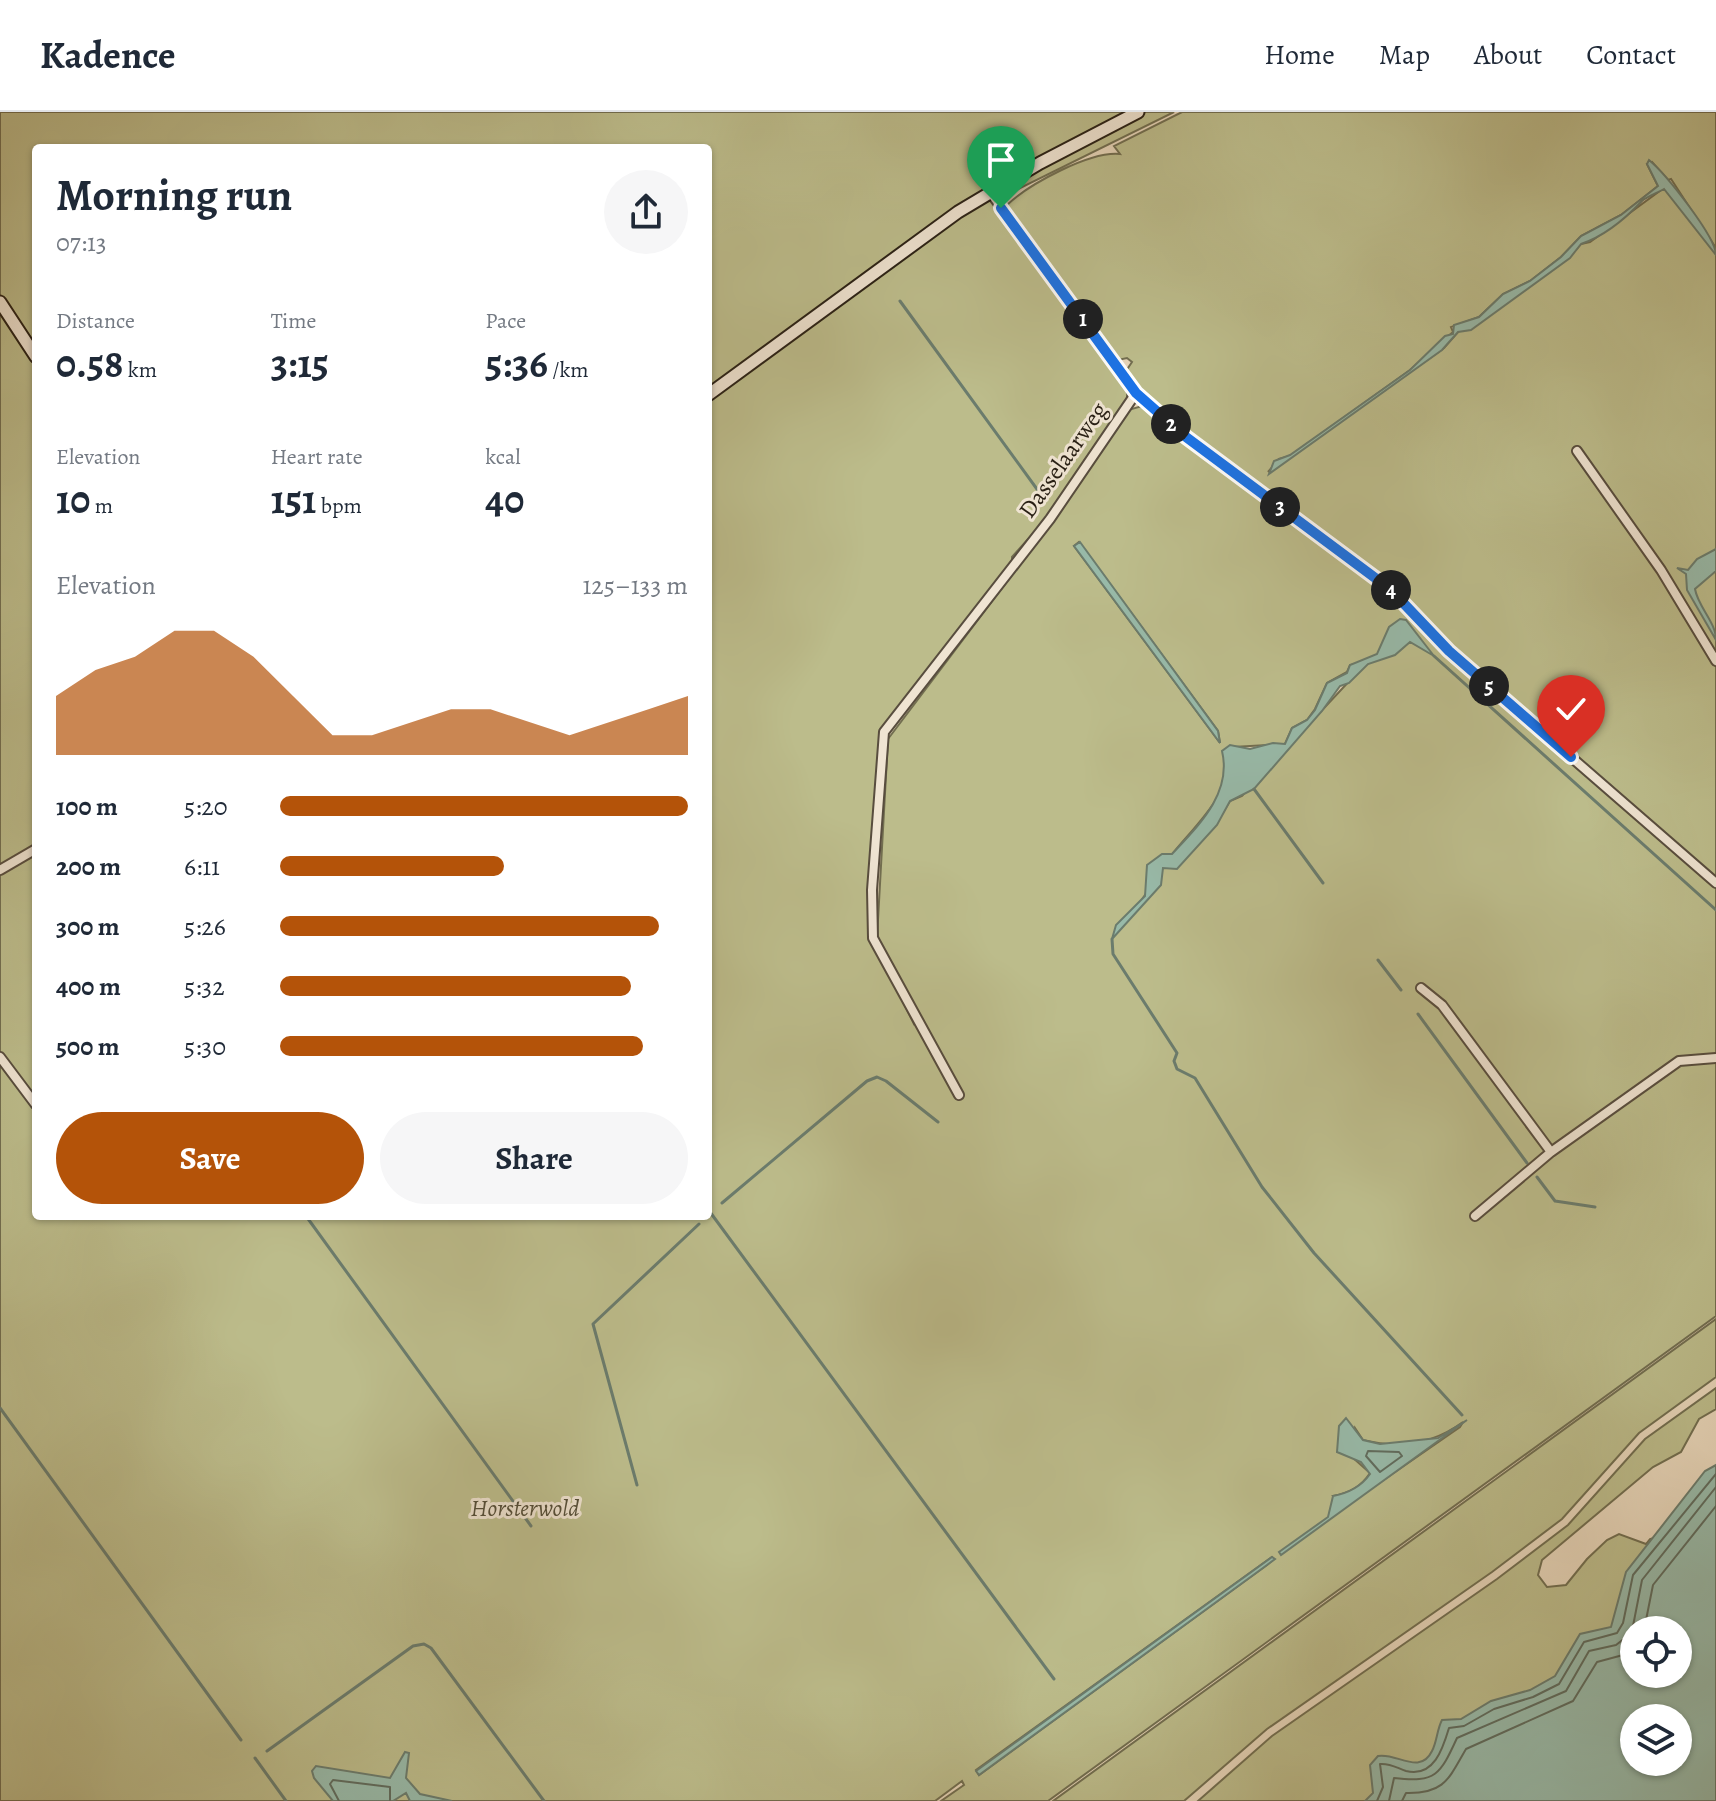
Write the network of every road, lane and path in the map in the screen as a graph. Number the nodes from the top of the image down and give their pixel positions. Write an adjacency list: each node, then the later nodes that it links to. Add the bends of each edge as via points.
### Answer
1 (1138, 112): 2 (street)
2 (990, 192): 5 (street); 6 (street)
3 (0, 302): 4 (street)
4 (32, 351)
5 (712, 392)
6 (1136, 393): 11 (street, Dasselaarweg, via 1186,437 1390,589 1449,651); 15 (street, Dasselaarweg, via 1050,519 884,732 873,938)
7 (1577, 451): 8 (street, via 1661,570)
8 (1716, 661)
9 (32, 851): 10 (street)
10 (0, 870)
11 (1716, 883)
12 (1421, 988): 17 (street, via 1442,1005)
13 (0, 1057): 16 (street)
14 (1716, 1058): 17 (street, via 1679,1061)
15 (959, 1095)
16 (32, 1100)
17 (1551, 1152): 18 (street)
18 (1475, 1216)

